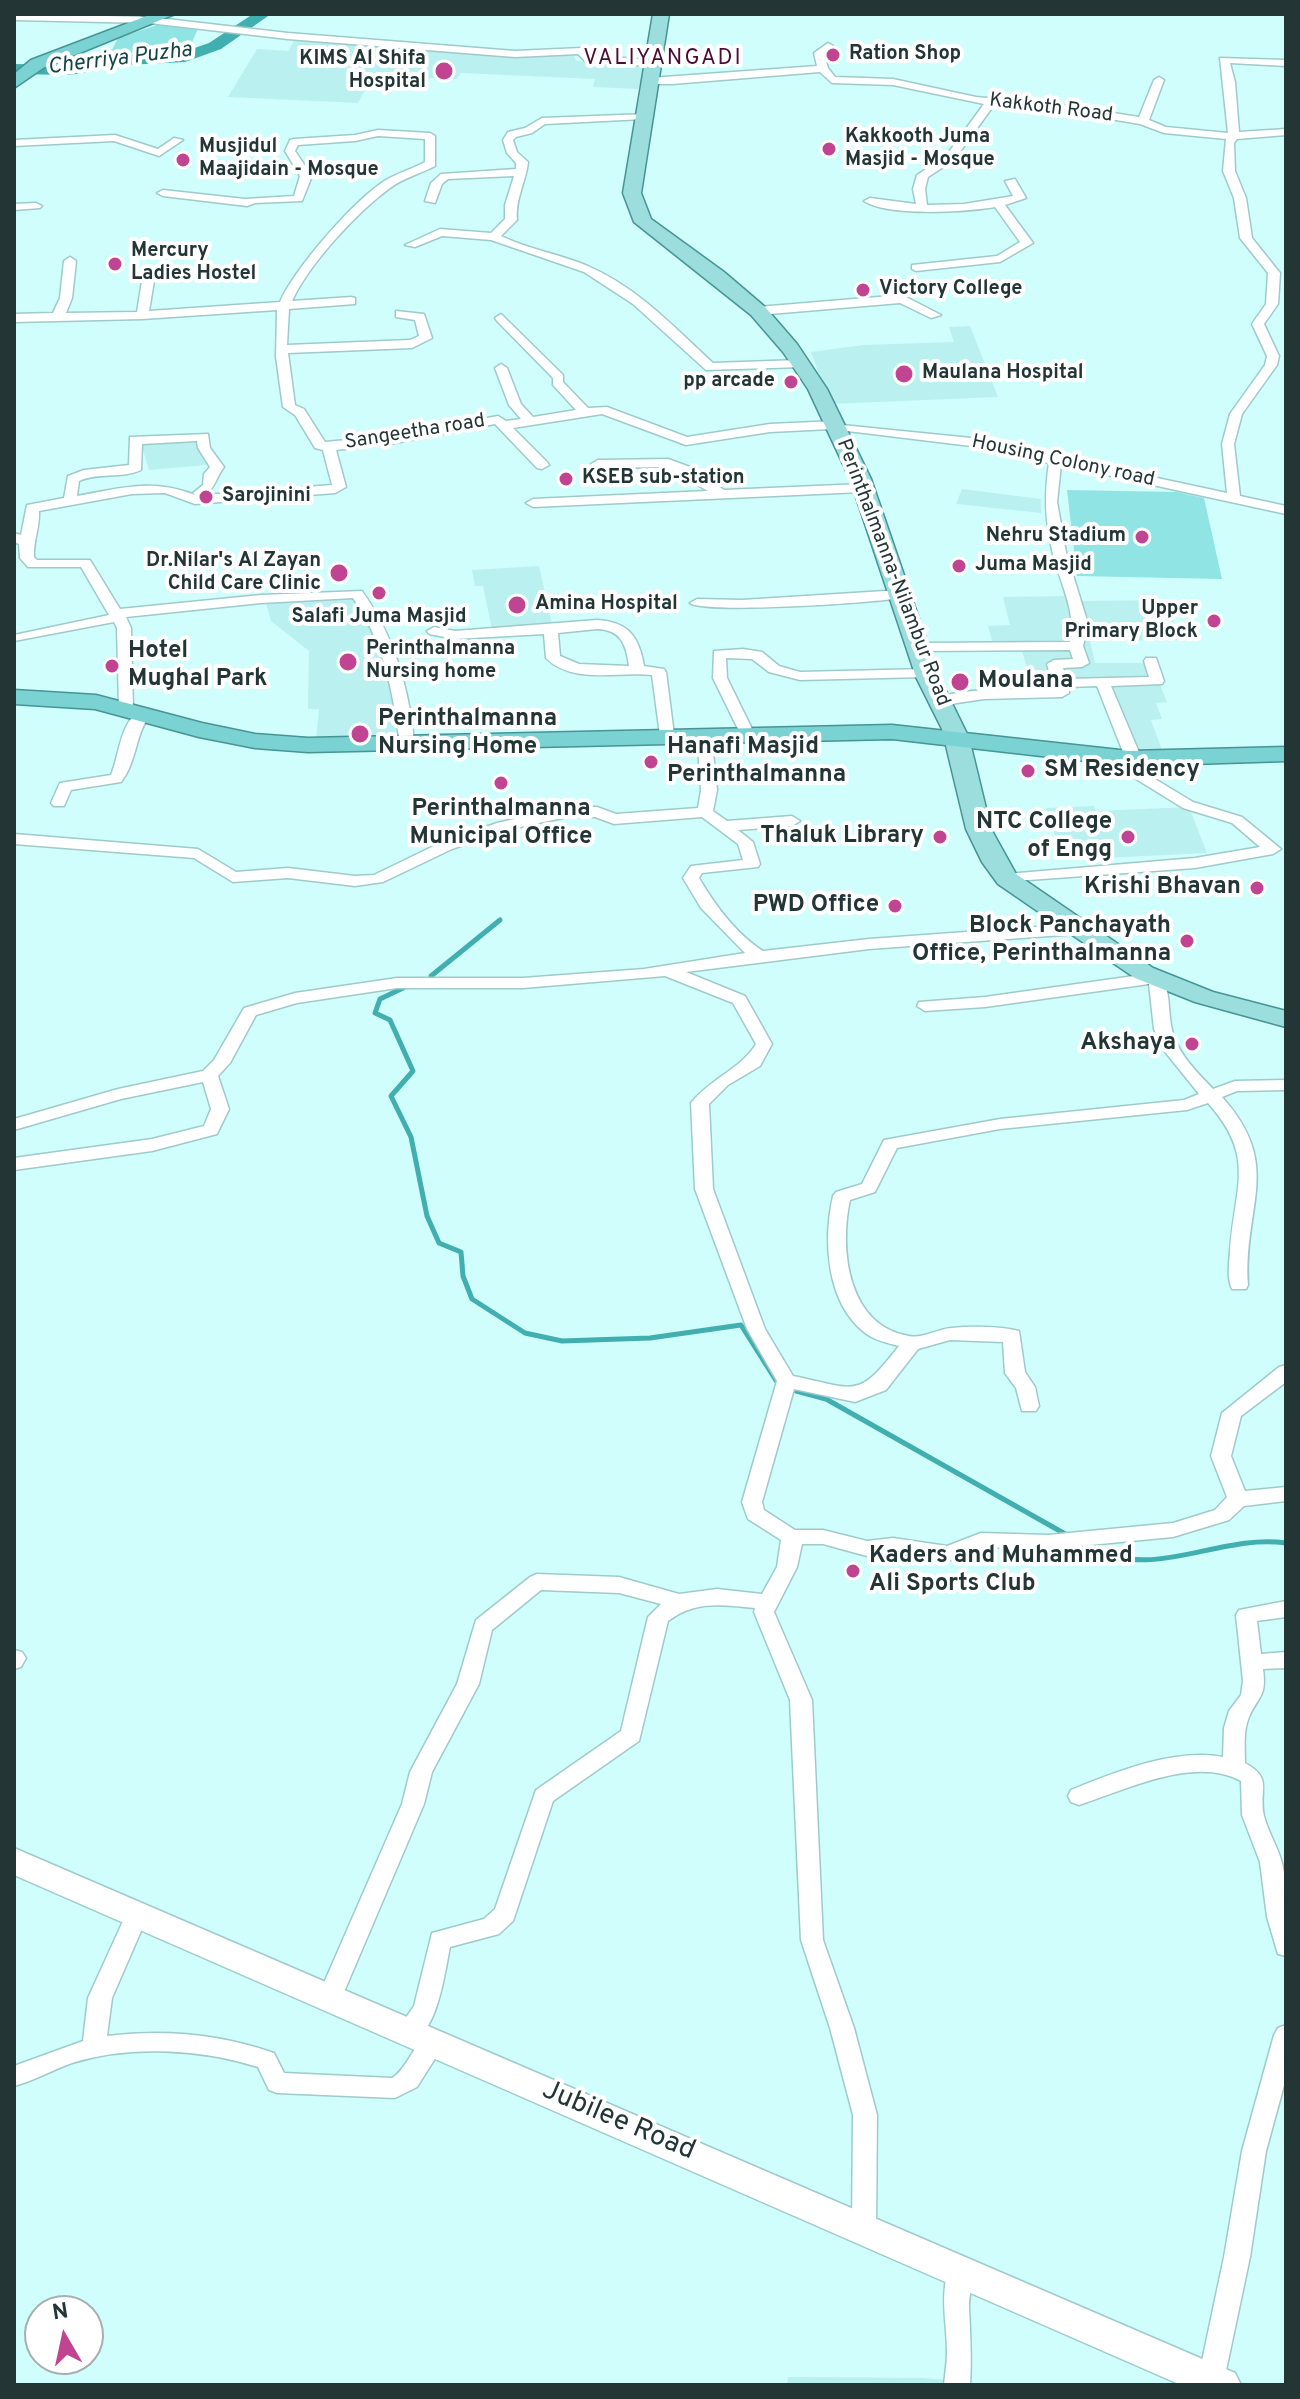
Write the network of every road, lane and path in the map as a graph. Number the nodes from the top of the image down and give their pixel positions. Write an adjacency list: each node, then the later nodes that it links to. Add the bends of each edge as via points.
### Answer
1 (167, 14): 5 (highway)
2 (661, 14): 9 (main road, Perinthalmanna-Nilambur Road)
3 (15, 16): 4 (street)
4 (98, 16): 5 (street)
5 (149, 20): 9 (street, Kakkoth Road, via 508,53 582,51 586,59); 10 (highway)
6 (828, 46): 8 (street, via 819,53)
7 (1286, 63): 16 (street, via 1224,60)
8 (823, 69): 9 (street, Kakkoth Road); 12 (street, Kakkoth Road, via 832,80 893,82)
9 (652, 72): 13 (main road, Perinthalmanna-Nilambur Road)
10 (25, 74)
11 (1159, 80): 14 (street)
12 (991, 102): 14 (street, Kakkoth Road); 27 (street, via 950,158 923,175)
13 (643, 116): 19 (street, via 542,121 512,134 508,140 522,162); 35 (main road, Perinthalmanna-Nilambur Road, via 632,193 639,215)
14 (1143, 121): 16 (street, Kakkoth Road, via 1164,130)
15 (1286, 132): 16 (street, Kakkoth Road)
16 (1234, 135): 56 (street, via 1229,171 1240,198 1246,238 1274,273 1275,285 1272,304 1258,324 1273,356 1271,365 1236,414 1228,444)
17 (178, 140): 18 (street, via 159,153 115,138)
18 (14, 143)
19 (521, 172): 22 (street, via 445,176); 28 (street, via 510,203 511,220)
20 (1011, 181): 24 (street, via 1020,198)
21 (163, 193): 34 (street, via 247,203 298,199 306,176 290,151 294,142 431,130 431,164 380,189 325,245)
22 (431, 201)
23 (870, 201): 27 (street)
24 (999, 204): 27 (street); 31 (street, via 1027,243 1000,259)
25 (36, 206): 26 (street)
26 (14, 207)
27 (922, 207)
28 (494, 237): 29 (street, via 440,232); 43 (street, via 570,262 617,287 710,367)
29 (411, 245)
30 (70, 261): 39 (street)
31 (916, 267)
32 (148, 281): 37 (street)
33 (351, 301): 34 (street)
34 (283, 306): 37 (street); 42 (street)
35 (758, 311): 38 (street, via 902,299); 43 (main road, Perinthalmanna-Nilambur Road)
36 (400, 314): 42 (street, via 420,317 426,338 412,344)
37 (142, 315): 39 (street)
38 (935, 315)
39 (58, 317): 40 (street)
40 (14, 318)
41 (501, 318): 45 (street, via 552,367 557,382)
42 (284, 349): 49 (street, via 289,407 300,412 320,445)
43 (799, 364): 48 (main road, Perinthalmanna-Nilambur Road)
44 (501, 368): 46 (street, via 515,405)
45 (585, 413): 46 (street, Sangeetha road); 48 (street, via 611,412 686,441 770,428)
46 (532, 423): 47 (street, Sangeetha road)
47 (504, 425): 49 (street, Sangeetha road, via 490,419); 52 (street)
48 (836, 426): 50 (street, Housing Colony road, via 971,442); 53 (main road, Perinthalmanna-Nilambur Road)
49 (329, 447): 57 (street, Sangeetha road, via 339,487 335,489 195,500 167,489 132,490)
50 (1055, 463): 56 (street, Housing Colony road); 67 (street, via 1050,502 1081,624)
51 (598, 464): 55 (street, via 668,463)
52 (542, 465)
53 (862, 488): 55 (street); 61 (main road, Perinthalmanna-Nilambur Road)
54 (200, 493): 57 (street, via 217,467 203,437 168,436 135,440 136,467 73,479)
55 (721, 494): 58 (street)
56 (1234, 498): 59 (street, Housing Colony road)
57 (70, 502): 60 (street, Sangeetha road, via 32,508 33,520)
58 (533, 503)
59 (1286, 510)
60 (20, 540): 63 (street, Sangeetha road, via 33,564 85,563)
61 (901, 594): 62 (street); 68 (main road, Perinthalmanna-Nilambur Road)
62 (697, 603)
63 (118, 616): 66 (street); 76 (street, Sangeetha road); 81 (street, via 357,594 373,614 401,685)
64 (551, 629): 65 (street, via 455,635); 70 (street, via 613,625 636,644); 70 (street, via 553,658 564,666 576,671)
65 (434, 631)
66 (18, 638)
67 (1076, 646): 68 (street); 73 (street, via 1082,663 1054,664)
68 (917, 647): 71 (main road, Perinthalmanna-Nilambur Road)
69 (1151, 661): 72 (street, via 1157,681)
70 (637, 668): 79 (street, via 659,672)
71 (926, 673): 75 (main road, Perinthalmanna-Nilambur Road); 77 (street, via 800,676 774,669 767,657 757,654 719,654 720,678)
72 (1102, 682): 73 (street); 83 (street)
73 (1061, 683): 75 (street, via 1062,693)
74 (14, 697): 76 (highway, via 58,697)
75 (937, 702): 80 (main road, Perinthalmanna-Nilambur Road)
76 (135, 711): 81 (highway, via 255,741); 84 (street, via 116,779 65,786)
77 (747, 733): 78 (highway); 80 (highway)
78 (704, 734): 79 (highway); 85 (street, via 709,790)
79 (667, 735): 81 (highway)
80 (957, 736): 83 (highway); 91 (main road, Perinthalmanna-Nilambur Road, via 982,845)
81 (407, 744)
82 (1286, 754): 83 (highway)
83 (1122, 758): 89 (street, via 1188,805 1237,820)
84 (59, 803)
85 (705, 812): 87 (street); 88 (street, via 614,819 597,812 567,812 502,826 377,879 355,881 288,873 233,877 198,854)
86 (792, 821): 87 (street)
87 (726, 826): 93 (street, via 745,842 752,864 697,869 691,878 707,905)
88 (14, 839)
89 (1273, 849): 90 (street); 91 (street, via 1195,863)
90 (1286, 860)
91 (1007, 879): 92 (main road, Perinthalmanna-Nilambur Road); 96 (main road, via 1044,888 1182,975)
92 (1077, 929): 93 (street); 95 (main road, Perinthalmanna-Nilambur Road)
93 (760, 956): 94 (street)
94 (668, 971): 99 (street, via 523,983 397,983 295,998 250,1012); 107 (street, via 739,1000 764,1044 754,1062 722,1081 700,1103 704,1189 756,1329)
95 (1155, 978): 96 (main road, Perinthalmanna-Nilambur Road); 97 (street); 101 (street, via 1162,994 1159,1022 1185,1073)
96 (1204, 997): 98 (main road, Perinthalmanna-Nilambur Road)
97 (925, 1006)
98 (1286, 1019)
99 (209, 1075): 102 (street, via 118,1094); 103 (street, via 220,1109 211,1130 152,1145)
100 (1286, 1085): 101 (street, via 1235,1086)
101 (1208, 1097): 104 (street, via 1232,1118 1248,1156 1250,1186 1243,1212); 105 (street, via 1187,1105 1000,1124 890,1144 869,1188 842,1196 838,1251 844,1290 869,1327)
102 (14, 1125)
103 (14, 1164)
104 (1239, 1285)
105 (911, 1344): 107 (street, via 879,1385 855,1395); 108 (street, via 950,1334 1012,1336 1015,1373)
106 (1286, 1372): 110 (street, via 1232,1413 1221,1456)
107 (787, 1381): 111 (street, via 752,1502 755,1514)
108 (1029, 1406)
109 (1286, 1494): 110 (street)
110 (1238, 1499): 111 (street, via 1222,1515 1173,1530 1048,1542 981,1540 948,1554 893,1545 859,1547 822,1536)
111 (791, 1537): 113 (street, via 786,1573)
112 (679, 1602): 113 (street, via 717,1597); 122 (street, via 619,1585 537,1582 483,1626 468,1684 421,1772 413,1804); 124 (street, via 658,1617 631,1735 544,1796 505,1914 491,1927 440,1940)
113 (767, 1602): 127 (street, via 764,1612 801,1700 812,1940 865,2115)
114 (1286, 1609): 116 (street, via 1246,1615)
115 (1286, 1660): 116 (street)
116 (1252, 1662): 117 (street, via 1251,1698 1235,1728)
117 (1234, 1766): 118 (street, via 1197,1764 1118,1780); 121 (street, via 1252,1777 1253,1815 1271,1862)
118 (1079, 1796)
119 (14, 1861): 120 (main road, Jubilee Road)
120 (137, 1915): 122 (main road, Jubilee Road); 125 (street, via 100,1998)
121 (1286, 1947)
122 (329, 1999): 124 (main road, Jubilee Road)
123 (1286, 2035): 129 (street, via 1254,2151)
124 (421, 2037): 125 (street, via 409,2080 384,2089 277,2083 266,2060 235,2049 156,2042); 127 (main road, Jubilee Road)
125 (94, 2048): 126 (street)
126 (14, 2076)
127 (864, 2228): 128 (main road, Jubilee Road)
128 (961, 2269): 129 (main road, Jubilee Road); 130 (street)
129 (1217, 2383)
130 (957, 2385)

